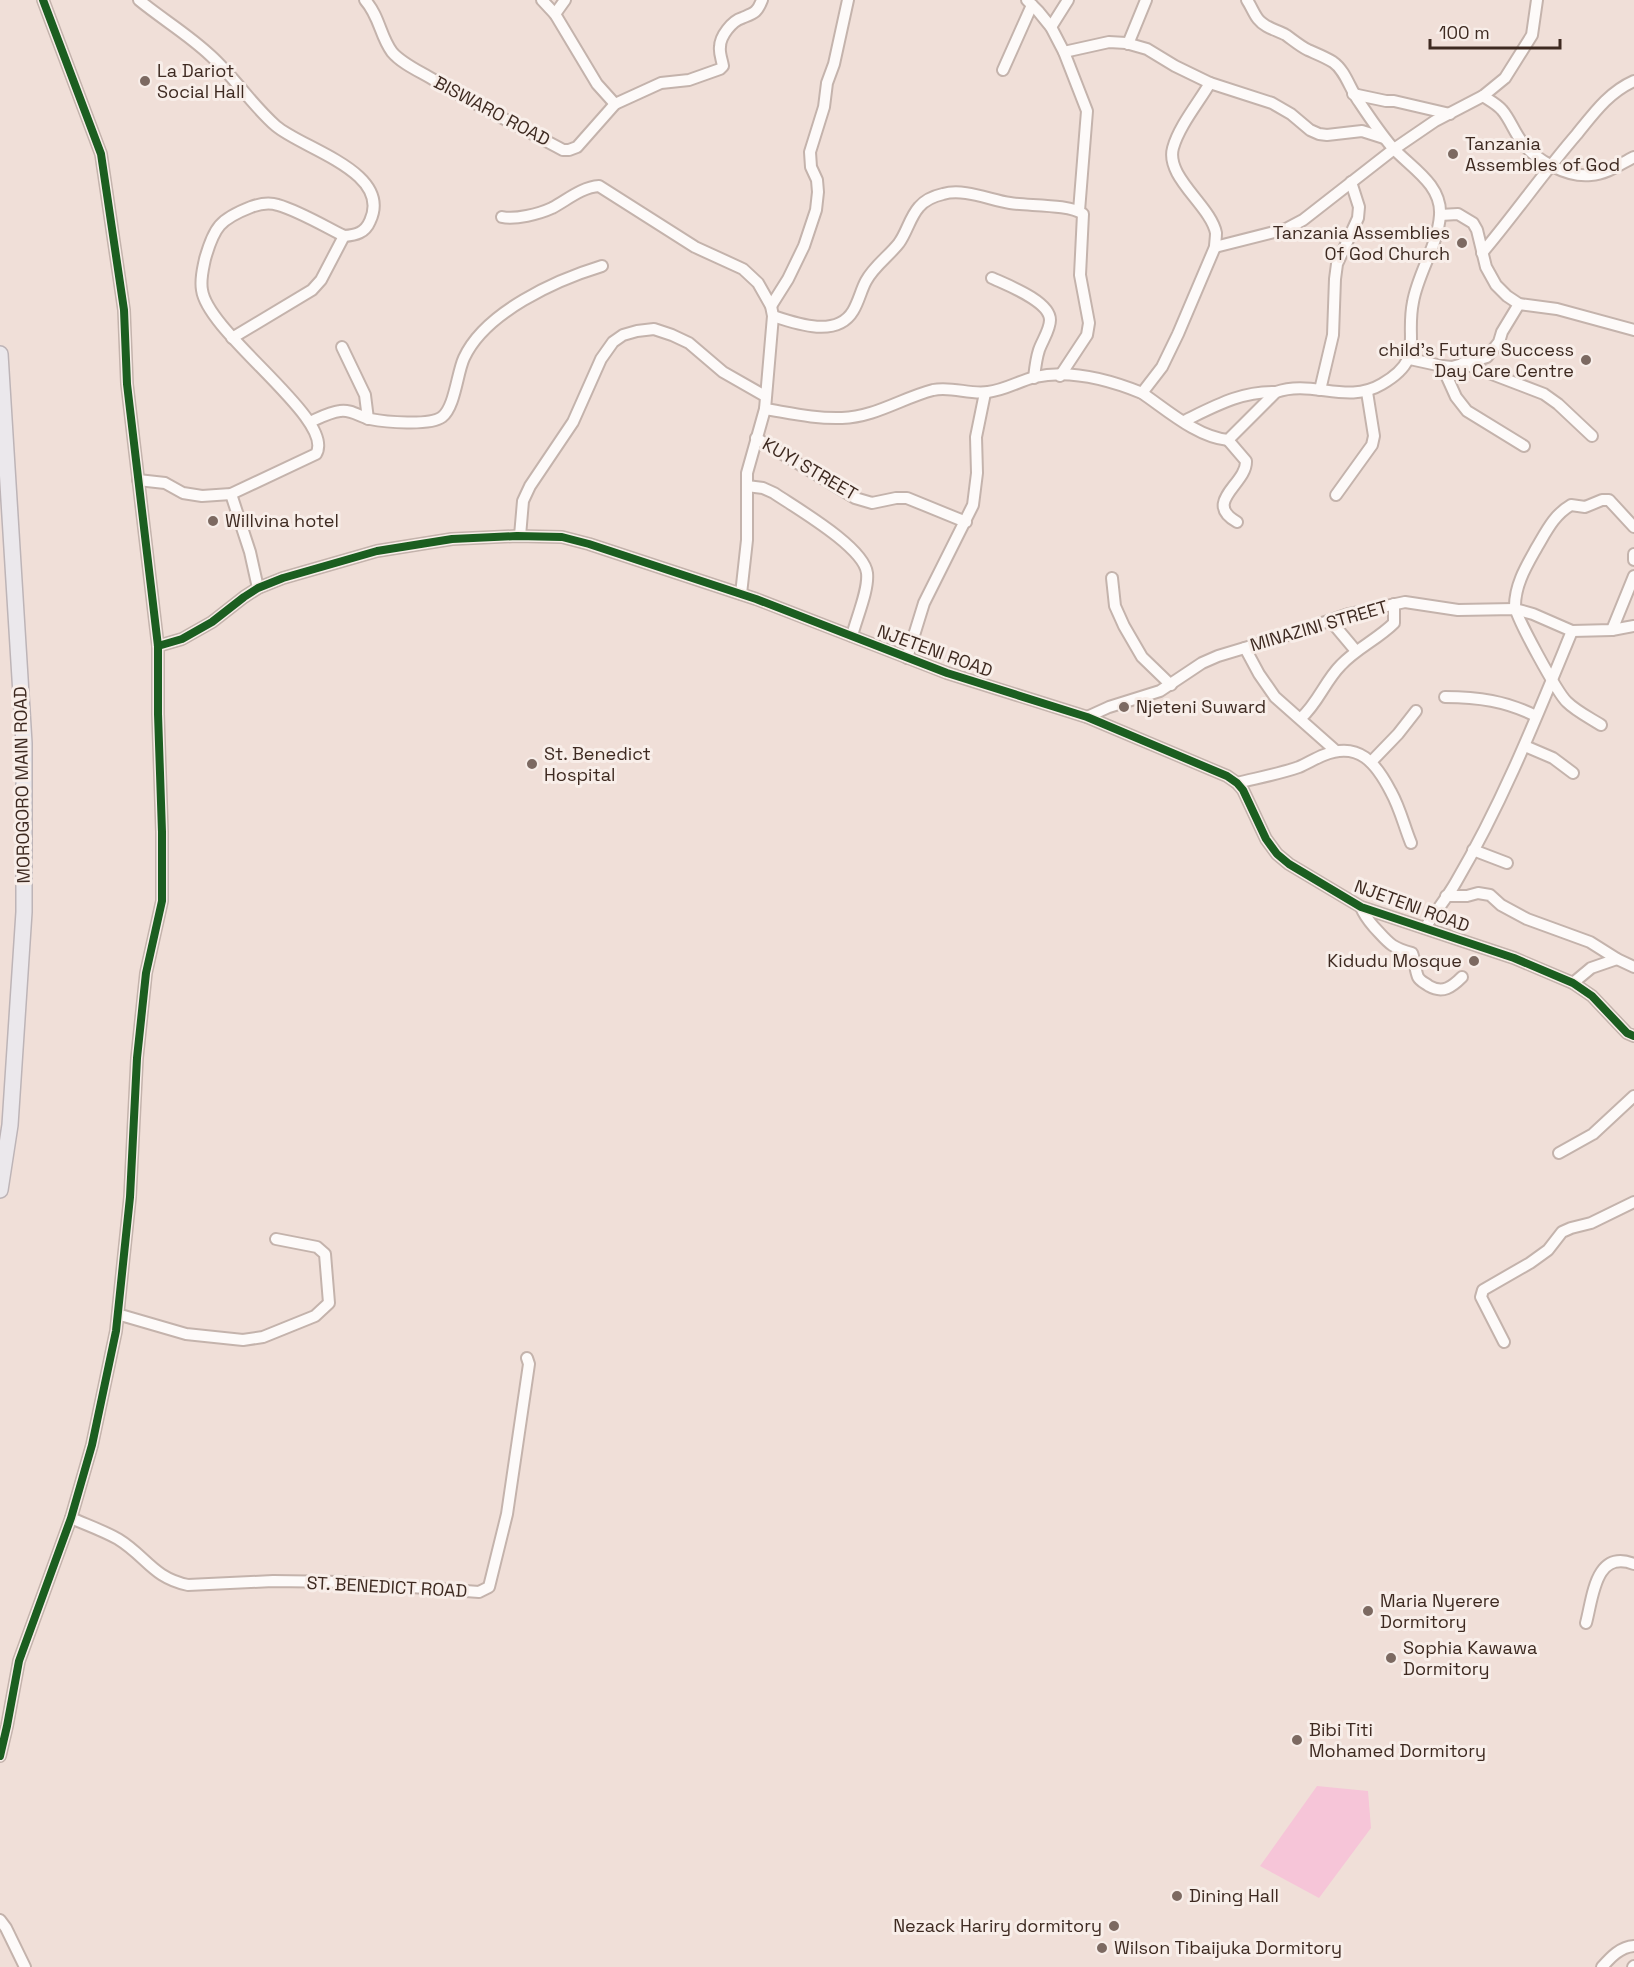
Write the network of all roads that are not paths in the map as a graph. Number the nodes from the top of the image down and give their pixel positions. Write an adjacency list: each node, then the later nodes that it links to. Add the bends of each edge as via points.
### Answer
1 (43, 0): 62 (street, via 101,154 124,310 127,384)
2 (139, 0): 32 (street, via 210,55 279,129 346,165 368,187 374,205 370,221 364,231)
3 (365, 0): 22 (street, BISWARO ROAD, via 393,54 475,104 563,150 577,147)
4 (542, 0): 13 (street)
5 (565, 0): 13 (street)
6 (762, 0): 22 (street, BISWARO ROAD, via 752,15 740,18 726,31 720,47 720,69 689,80 661,83)
7 (848, 0): 38 (street, via 810,152 817,180 816,210 804,246)
8 (1068, 0): 14 (street)
9 (1146, 0): 15 (street)
10 (1247, 0): 20 (street, via 1264,25 1338,66)
11 (1537, 0): 21 (street, via 1532,35 1505,78)
12 (1030, 3): 14 (street); 17 (street)
13 (555, 14): 22 (street, via 597,84)
14 (1051, 27): 16 (street)
15 (1128, 44): 16 (street, via 1109,42); 19 (street, via 1147,49)
16 (1064, 52): 29 (street, via 1087,111)
17 (1004, 70)
18 (1634, 81): 27 (street, via 1616,90 1600,106)
19 (1210, 83): 24 (street, via 1272,104 1319,134 1362,131); 33 (street, via 1179,134 1172,156 1179,175 1212,222)
20 (1353, 94): 23 (street); 24 (street)
21 (1483, 96): 23 (street); 27 (street, via 1503,110 1523,144)
22 (615, 104)
23 (1450, 114): 25 (street)
24 (1385, 138): 25 (street)
25 (1394, 149): 28 (street); 30 (street, via 1429,183 1438,199)
26 (1634, 157): 27 (street, via 1592,176)
27 (1550, 165): 34 (street)
28 (1352, 182): 33 (street, via 1286,229); 48 (street, via 1358,218 1337,264 1332,335)
29 (1078, 211): 38 (street, via 945,193 918,208 900,242 867,279 853,312 842,323 797,324); 46 (street, via 1083,214 1080,275 1089,323 1087,335)
30 (1440, 215): 34 (street, via 1458,214 1473,223); 43 (street, via 1413,303)
31 (502, 217): 38 (street, via 511,219 552,208 599,186 695,247 743,269 758,283)
32 (344, 236): 40 (street, via 312,290); 40 (street, via 276,204 261,204 221,223 209,244 201,273 202,291 208,308)
33 (1215, 247): 52 (street, via 1162,367)
34 (1482, 253): 37 (street, via 1496,285)
35 (602, 266): 55 (street, via 559,282 506,312 485,329 463,359 443,417 427,422)
36 (992, 278): 47 (street, via 1034,299 1050,315)
37 (1520, 304): 39 (street, via 1557,309); 44 (street, via 1487,357)
38 (772, 311): 53 (street)
39 (1634, 330)
40 (232, 338): 57 (street, via 295,402)
41 (342, 347): 55 (street, via 365,396)
42 (0, 354): 114 (highway, MOROGORO MAIN ROAD, via 24,743 24,912 10,1125)
43 (1410, 358): 45 (street); 50 (street, via 1399,372)
44 (1463, 363): 45 (street); 58 (street, via 1544,394)
45 (1442, 366): 61 (street, via 1467,411)
46 (1059, 376): 47 (street); 52 (street, via 1099,378)
47 (1034, 378): 51 (street)
48 (1320, 390): 49 (street, via 1287,388); 50 (street)
49 (1276, 392): 56 (street, via 1238,397); 60 (street)
50 (1367, 392): 65 (street, via 1372,445)
51 (985, 393): 54 (street, via 934,390 890,407 844,418); 66 (street, via 976,437 973,505)
52 (1142, 393): 56 (street)
53 (765, 396): 54 (street); 69 (street, via 672,335 654,330 623,334 601,358 573,422 530,486 523,501)
54 (765, 409): 59 (street)
55 (368, 419): 57 (street, via 339,411)
56 (1184, 422): 60 (street)
57 (310, 423): 64 (street, via 319,443 316,454)
58 (1592, 436)
59 (756, 438): 63 (street); 66 (street, KUYI STREET, via 855,498 872,503 907,498)
60 (1228, 440): 67 (street, via 1246,461 1245,471 1224,497 1227,514)
61 (1524, 446)
62 (138, 480): 64 (street, via 165,483 183,493 202,496); 83 (street)
63 (747, 486): 75 (street); 82 (street, via 763,488 784,500 848,544 863,562 866,585)
64 (231, 494): 74 (street)
65 (1336, 495)
66 (966, 522): 86 (street, via 924,603)
67 (1237, 522)
68 (1634, 527): 77 (street, via 1605,499 1562,510 1524,569)
69 (520, 536): 74 (street, NJETENI ROAD, via 452,539 377,551); 75 (street, NJETENI ROAD, via 562,537 589,544)
70 (1634, 554): 71 (street)
71 (1634, 560)
72 (1634, 576): 80 (street)
73 (1112, 578): 88 (street, via 1115,606 1124,626 1142,657)
74 (258, 588): 83 (street, NJETENI ROAD, via 212,622 182,639)
75 (741, 594): 82 (street, NJETENI ROAD)
76 (1394, 604): 77 (street, MINAZINI STREET, via 1421,603 1458,610); 78 (street, MINAZINI STREET); 85 (street, via 1394,623)
77 (1515, 609): 81 (street, MINAZINI STREET); 87 (street)
78 (1330, 620): 84 (street, MINAZINI STREET); 85 (street)
79 (1634, 626): 80 (street, MINAZINI STREET)
80 (1612, 630): 81 (street, MINAZINI STREET)
81 (1572, 631): 87 (street)
82 (852, 636): 86 (street, NJETENI ROAD)
83 (158, 646): 120 (street, via 162,901 146,973 116,1331 92,1445)
84 (1245, 648): 88 (street, MINAZINI STREET, via 1202,663); 93 (street, via 1275,696)
85 (1356, 651): 93 (street, via 1330,677 1312,708)
86 (907, 658): 92 (street, NJETENI ROAD)
87 (1552, 680): 91 (street); 94 (street, via 1568,703)
88 (1171, 686): 92 (street, MINAZINI STREET)
89 (1445, 697): 91 (street, via 1500,702)
90 (1416, 711): 97 (street)
91 (1536, 716): 95 (street)
92 (1087, 717): 99 (street, NJETENI ROAD, via 1188,758)
93 (1301, 718): 96 (street)
94 (1601, 725)
95 (1525, 746): 98 (street, via 1558,761); 101 (street)
96 (1336, 751): 97 (street, via 1354,750); 99 (street, via 1288,770)
97 (1371, 762): 100 (street, via 1392,792)
98 (1573, 773)
99 (1237, 783): 104 (street, NJETENI ROAD, via 1277,854)
100 (1412, 843)
101 (1473, 850): 102 (street); 103 (street)
102 (1507, 863)
103 (1446, 896): 105 (street); 106 (street, via 1490,896 1527,919 1590,942)
104 (1361, 907): 105 (street, NJETENI ROAD); 108 (street, via 1384,939 1397,949 1412,953 1422,981 1443,990)
105 (1425, 928): 109 (street, NJETENI ROAD)
106 (1617, 959): 107 (street); 109 (street, via 1592,968)
107 (1634, 967)
108 (1462, 977)
109 (1573, 983): 110 (street, NJETENI ROAD)
110 (1631, 1034): 111 (street, NJETENI ROAD)
111 (1634, 1045)
112 (1634, 1096): 113 (street, via 1593,1134)
113 (1559, 1153)
114 (0, 1190)
115 (1634, 1202): 118 (street, via 1562,1232 1548,1250 1483,1290 1481,1297)
116 (276, 1239): 117 (street, via 317,1247 325,1254 329,1302 315,1316 263,1337 243,1340 186,1334)
117 (124, 1316)
118 (1504, 1342)
119 (527, 1358): 120 (street, ST. BENEDICT ROAD, via 507,1514 485,1591 344,1582 188,1585 157,1573 116,1538)
120 (71, 1518): 123 (street, via 19,1661)
121 (1634, 1564): 122 (street, via 1612,1562 1604,1567)
122 (1586, 1623)
123 (0, 1756)
124 (0, 1920): 126 (street)
125 (1634, 1946): 127 (street, via 1615,1953)
126 (26, 1967)
127 (1602, 1967)

